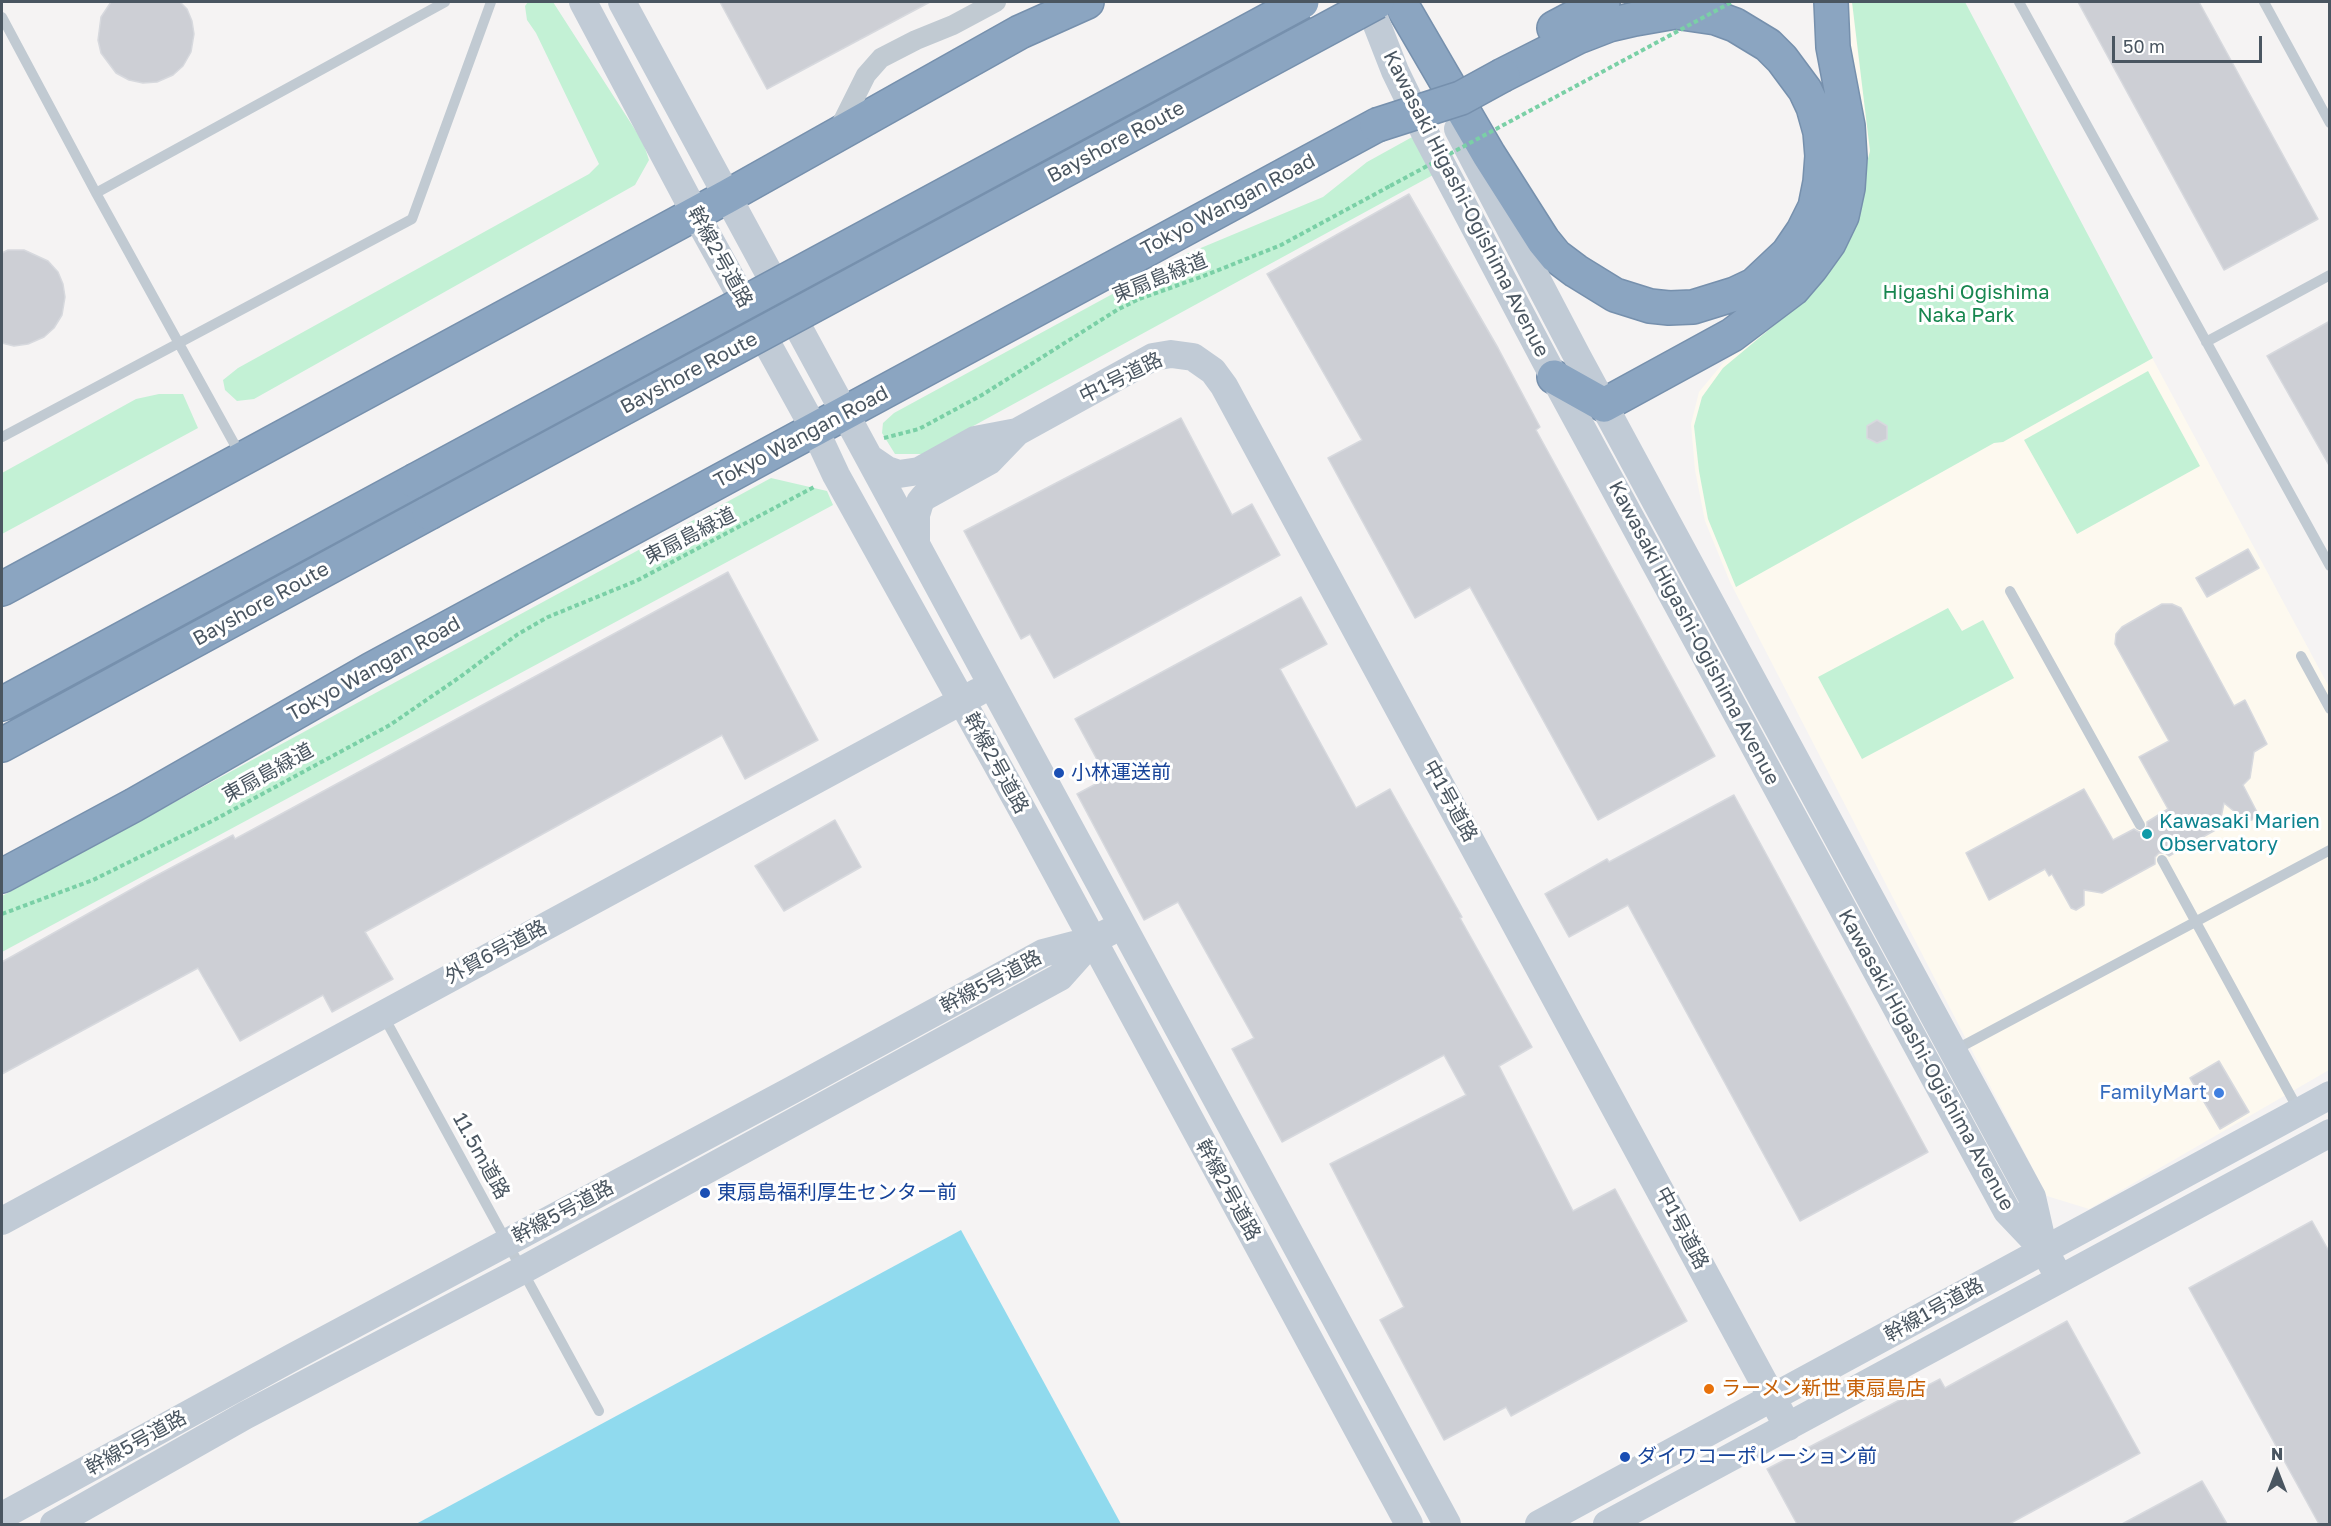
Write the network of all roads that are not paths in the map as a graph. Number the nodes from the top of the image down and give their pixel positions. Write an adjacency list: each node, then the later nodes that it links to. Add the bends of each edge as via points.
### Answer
1 (445, 2): 20 (lane)
2 (491, 2): 24 (lane, via 412,219)
3 (583, 2): 22 (street, 幹線2号道路)
4 (622, 2): 21 (street, 幹線2号道路)
5 (996, 2): 19 (street, via 881,58 866,75)
6 (1058, 2): 16 (highway)
7 (1087, 2): 16 (highway)
8 (1302, 2): 41 (highway, Bayshore Route, bridge)
9 (1368, 2): 26 (street, Kawasaki Higashi-Ogishima Avenue, via 1426,135)
10 (1603, 2): 17 (highway, Tokyo Wangan Road)
11 (1831, 2): 27 (highway, via 1833,47 1850,158 1842,216 1829,243 1793,289 1739,330)
12 (2019, 2): 25 (lane)
13 (2264, 2): 18 (lane)
14 (1394, 4): 17 (highway, via 1543,240 1556,256 1615,295 1669,308 1693,307 1744,290 1788,253 1815,207 1822,156 1813,107 1782,59 1768,45 1735,25 1675,12 1635,19 1609,25); 27 (street, Kawasaki Higashi-Ogishima Avenue); 43 (highway, Bayshore Route, bridge, via 429,513)
15 (2, 17): 20 (lane)
16 (1020, 32): 19 (highway)
17 (1497, 68): 28 (highway, Tokyo Wangan Road, bridge, via 1377,125)
18 (2330, 123)
19 (835, 138): 21 (highway)
20 (96, 193): 24 (lane)
21 (729, 196): 22 (highway); 28 (street, 幹線2号道路)
22 (695, 213): 29 (street, 幹線2号道路); 33 (highway)
23 (2330, 275): 25 (lane)
24 (178, 342): 31 (lane); 33 (lane)
25 (2206, 342): 35 (lane)
26 (1554, 377): 27 (highway); 58 (street, Kawasaki Higashi-Ogishima Avenue, via 2007,1211)
27 (1604, 405): 52 (street, Kawasaki Higashi-Ogishima Avenue)
28 (846, 413): 29 (highway, Tokyo Wangan Road); 32 (street, 幹線2号道路)
29 (815, 430): 40 (street, 幹線2号道路, via 836,475); 47 (highway, Tokyo Wangan Road, via 381,664)
30 (1017, 432): 32 (street, 中1号道路, via 975,440 908,474 887,470); 34 (street, 中1号道路, via 989,461 924,497 916,515); 61 (street, 中1号道路, via 1153,357 1192,357 1213,371)
31 (2, 437)
32 (867, 452): 34 (street, 幹線2号道路)
33 (243, 458): 36 (highway)
34 (916, 543): 39 (street, 幹線2号道路)
35 (2330, 566)
36 (2, 589)
37 (2010, 591): 44 (lane)
38 (2301, 656): 42 (lane)
39 (991, 684): 40 (street, 外貿6号道路); 49 (street, 幹線2号道路)
40 (962, 700): 50 (street, 幹線2号道路); 51 (street, 外貿6号道路)
41 (2, 704)
42 (2330, 708)
43 (2, 745)
44 (2140, 825)
45 (2330, 850): 48 (lane)
46 (2162, 860): 48 (lane)
47 (2, 876)
48 (2195, 920): 52 (lane); 54 (lane)
49 (1121, 925): 50 (street); 67 (street, 幹線2号道路)
50 (1093, 940): 57 (street, 幹線5号道路, via 1043,953); 59 (street, 幹線5号道路, via 1060,977); 66 (street, 幹線2号道路)
51 (382, 1014): 56 (street, 外貿6号道路); 57 (lane, 11.5m道路)
52 (1952, 1052): 58 (street, Kawasaki Higashi-Ogishima Avenue, via 2032,1197)
53 (2330, 1095): 54 (street, 幹線1号道路)
54 (2299, 1112): 58 (street, 幹線1号道路)
55 (2330, 1133): 60 (street, 幹線1号道路)
56 (2, 1221)
57 (507, 1242): 59 (lane, 11.5m道路); 64 (street, 幹線5号道路)
58 (2044, 1250): 60 (street, Kawasaki Higashi-Ogishima Avenue); 61 (street, 幹線1号道路)
59 (521, 1270): 62 (lane, 11.5m道路); 65 (street, 幹線5号道路, via 246,1415)
60 (2060, 1279): 63 (street, 幹線1号道路)
61 (1773, 1398): 63 (street, 中1号道路); 68 (street, 幹線1号道路)
62 (598, 1412)
63 (1788, 1427): 69 (street, 幹線1号道路)
64 (2, 1516)
65 (54, 1524)
66 (1409, 1524)
67 (1447, 1524)
68 (1539, 1524)
69 (1607, 1524)

